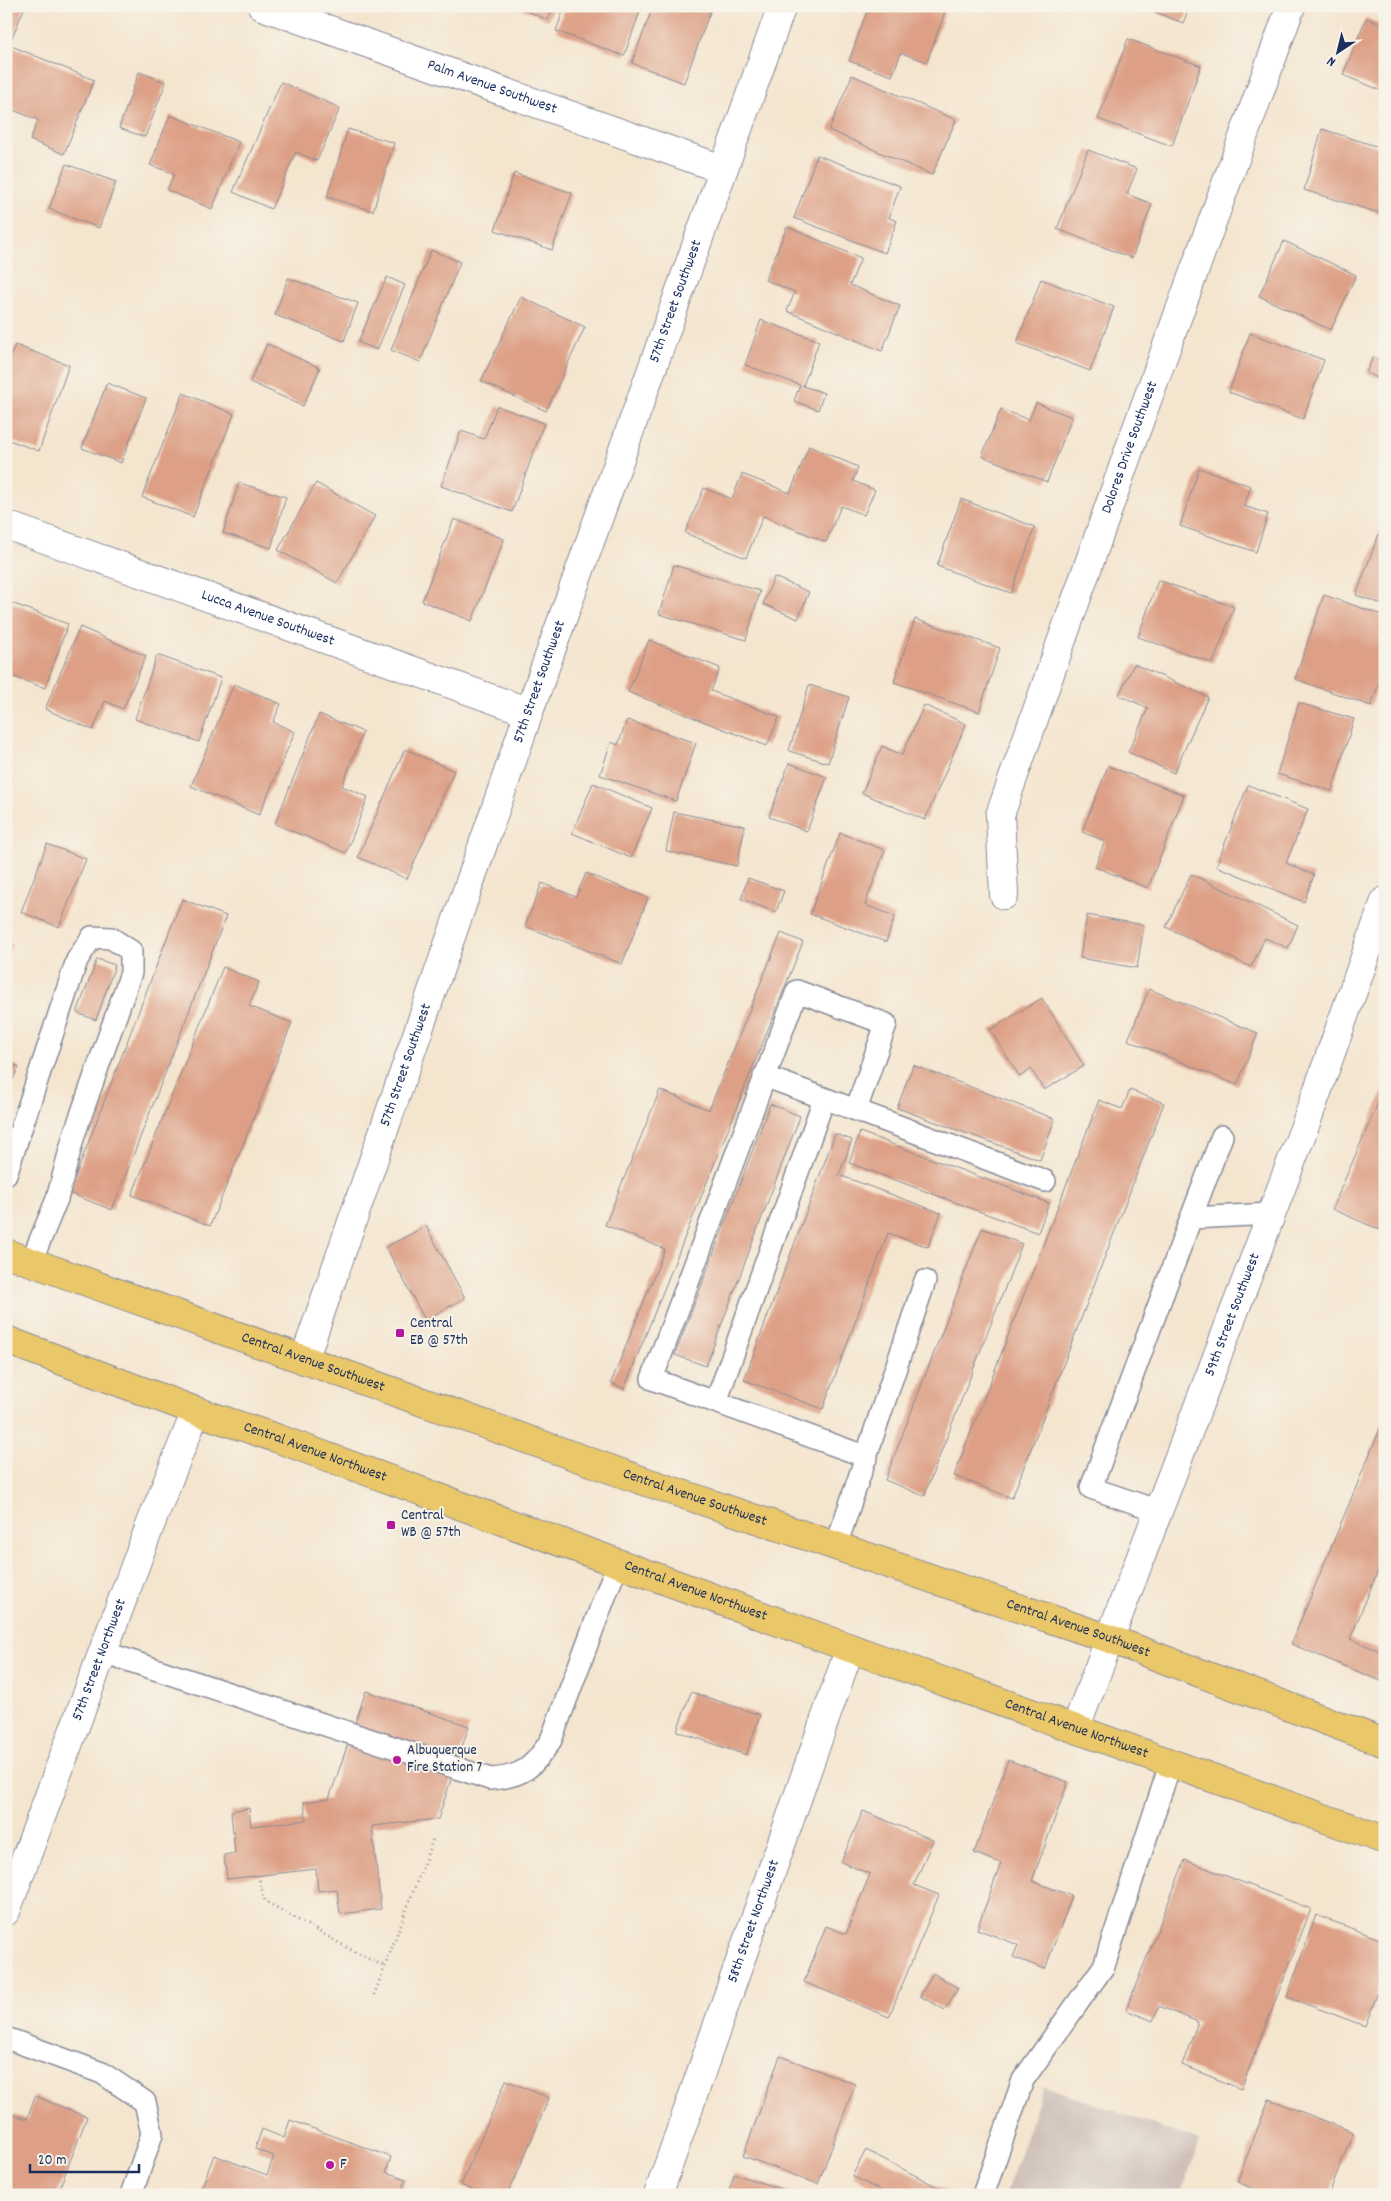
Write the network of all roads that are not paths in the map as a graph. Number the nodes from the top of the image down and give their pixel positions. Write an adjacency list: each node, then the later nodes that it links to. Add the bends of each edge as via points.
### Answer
1 (262, 6): 4 (street, Palm Avenue Southwest)
2 (782, 6): 4 (street, 57th Street Southwest)
3 (1290, 6): 7 (street, Dolores Drive Southwest, via 1000,815)
4 (722, 169): 6 (street, 57th Street Southwest)
5 (6, 525): 6 (street, Lucca Avenue Southwest)
6 (529, 712): 21 (street, 57th Street Southwest)
7 (1004, 895)
8 (1385, 901): 9 (street, 59th Street Southwest)
9 (1375, 959): 16 (street, 59th Street Southwest)
10 (764, 1076): 11 (lane); 12 (lane, via 797,991 886,1024); 22 (lane, via 652,1379)
11 (824, 1099): 12 (lane); 22 (lane)
12 (856, 1110): 15 (lane)
13 (1222, 1136): 17 (lane)
14 (6, 1174): 18 (lane, via 77,960 92,937 111,938 131,951 131,973 74,1135 57,1199)
15 (1045, 1181)
16 (1272, 1214): 17 (lane); 25 (street, 59th Street Southwest)
17 (1192, 1218): 25 (lane, via 1091,1488)
18 (18, 1258): 21 (main road, Central Avenue Southwest)
19 (925, 1281): 24 (lane)
20 (6, 1340): 23 (main road, Central Avenue Northwest)
21 (304, 1360): 26 (main road, Central Avenue Southwest)
22 (716, 1402): 24 (lane)
23 (196, 1411): 27 (main road, Central Avenue Northwest); 30 (street, 57th Street Northwest)
24 (867, 1458): 26 (lane)
25 (1158, 1511): 28 (street, 59th Street Southwest)
26 (836, 1546): 28 (main road, Central Avenue Southwest)
27 (618, 1562): 29 (main road, Central Avenue Northwest); 30 (lane, via 551,1740 532,1765 507,1778 490,1779)
28 (1110, 1639): 31 (street, 59th Street Southwest); 32 (main road, Central Avenue Southwest)
29 (850, 1648): 31 (main road, Central Avenue Northwest); 38 (street, 58th Street Northwest)
30 (103, 1652): 35 (street, 57th Street Northwest)
31 (1076, 1727): 33 (main road, Central Avenue Northwest)
32 (1385, 1742)
33 (1171, 1762): 34 (main road, Central Avenue Northwest); 39 (lane, via 1104,1966 1023,2080)
34 (1385, 1840)
35 (6, 1911)
36 (6, 2038): 37 (lane, via 102,2073 145,2102 152,2134)
37 (131, 2195)
38 (658, 2195)
39 (983, 2195)

